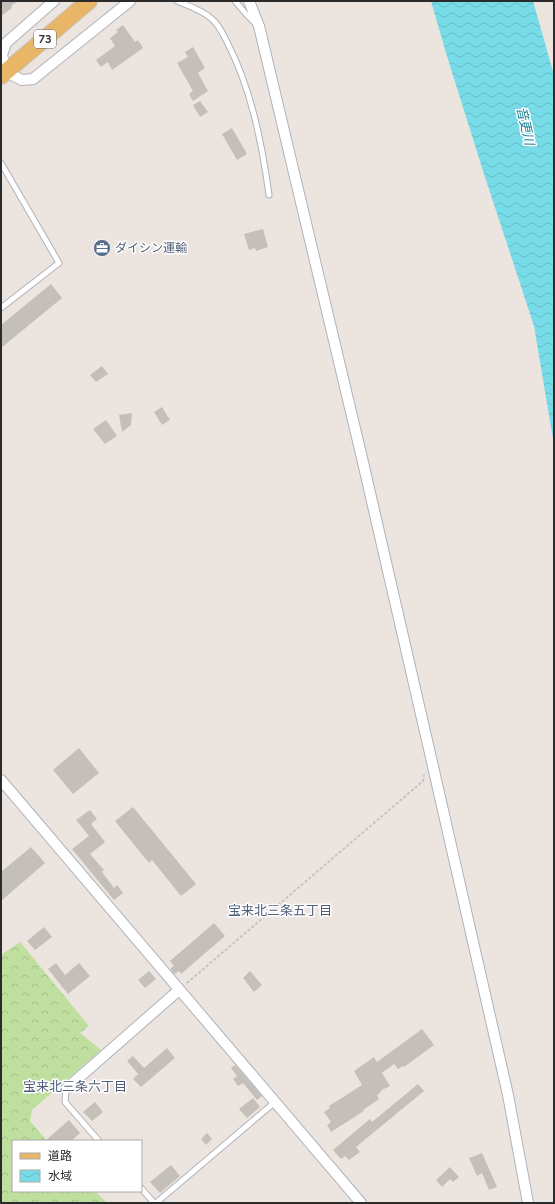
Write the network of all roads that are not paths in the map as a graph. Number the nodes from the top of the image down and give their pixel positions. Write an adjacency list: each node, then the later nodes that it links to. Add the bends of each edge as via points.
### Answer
1 (54, 1): 8 (street, via 6,43 2,55)
2 (90, 1): 8 (main road, 73)
3 (130, 1): 8 (street, via 33,79 22,80)
4 (177, 1): 10 (lane, via 200,10 213,19 220,27 236,59 257,125)
5 (234, 1): 7 (lane)
6 (249, 1): 7 (street)
7 (259, 26): 20 (street, via 433,764 508,1095)
8 (4, 74)
9 (1, 163): 11 (lane, via 59,263)
10 (270, 195)
11 (1, 308)
12 (1, 780): 13 (street)
13 (180, 990): 14 (street); 15 (street)
14 (66, 1089): 16 (lane, via 65,1102)
15 (275, 1102): 18 (lane); 19 (street)
16 (98, 1140)
17 (142, 1189): 18 (lane)
18 (155, 1203)
19 (361, 1203)
20 (528, 1203)

